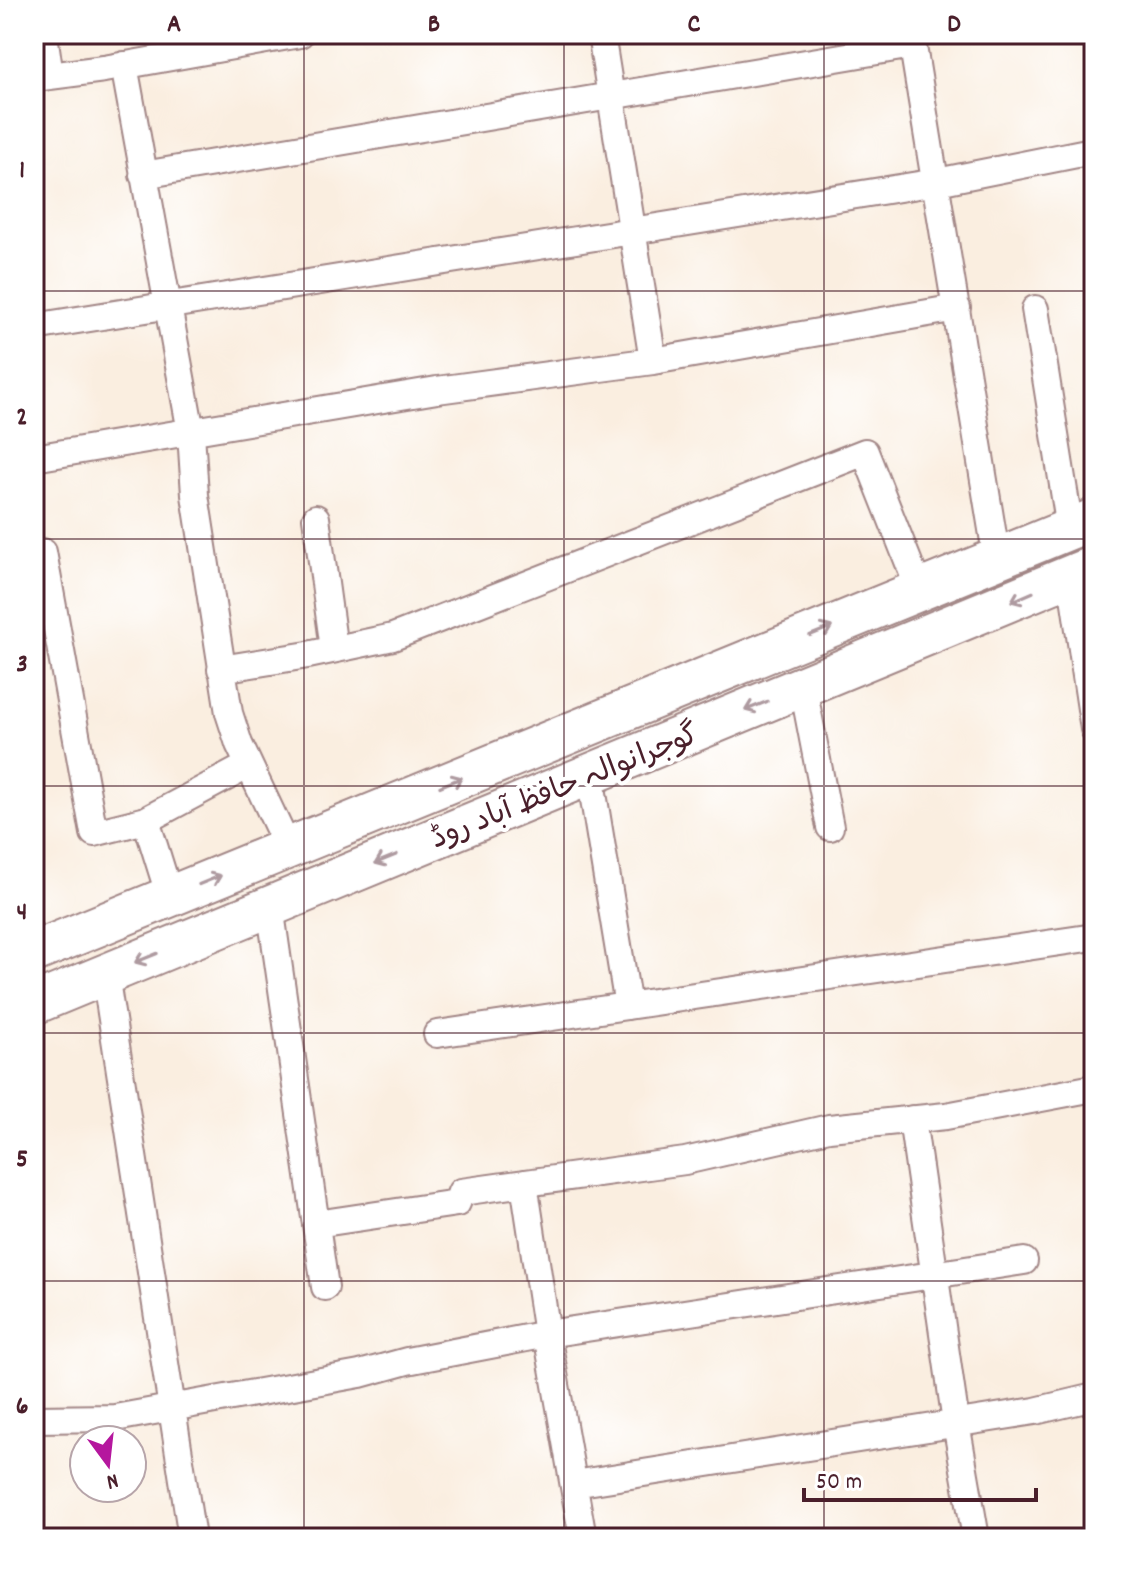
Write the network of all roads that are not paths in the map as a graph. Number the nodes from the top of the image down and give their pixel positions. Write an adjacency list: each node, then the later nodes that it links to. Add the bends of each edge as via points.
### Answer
1 (44, 34): 7 (street)
2 (300, 34): 5 (street)
3 (601, 34): 8 (street)
4 (912, 39): 8 (street); 11 (street)
5 (208, 42): 6 (street)
6 (124, 65): 7 (street); 10 (street)
7 (42, 77)
8 (611, 96): 10 (street); 12 (street)
9 (1087, 152): 11 (street)
10 (143, 175): 13 (street)
11 (937, 182): 12 (street); 14 (street)
12 (632, 229): 13 (street); 17 (street)
13 (167, 304): 16 (street); 18 (street)
14 (957, 308): 17 (street); 23 (street)
15 (1035, 309): 21 (street)
16 (34, 327)
17 (653, 361): 18 (street, via 437,390)
18 (191, 432): 19 (street); 27 (street)
19 (34, 458)
20 (316, 518): 26 (street)
21 (1082, 524): 23 (main road, گوجرانوالہ حافظ آباد روڈ)
22 (43, 552): 32 (street, via 94,833)
23 (997, 560): 25 (main road, گوجرانوالہ حافظ آباد روڈ)
24 (1082, 571): 28 (main road, گوجرانوالہ حافظ آباد روڈ, one-way to 28); 29 (street)
25 (920, 591): 26 (street, via 865,452 393,637); 34 (main road, گوجرانوالہ حافظ آباد روڈ, one-way to 25)
26 (334, 649): 27 (street)
27 (221, 669): 30 (street, via 229,713)
28 (803, 687): 31 (main road, گوجرانوالہ حافظ آباد روڈ, one-way to 31); 33 (street)
29 (1094, 729)
30 (249, 765): 32 (street); 34 (street)
31 (590, 775): 36 (main road, گوجرانوالہ حافظ آباد روڈ, one-way to 36); 41 (street)
32 (146, 820): 35 (street)
33 (830, 827)
34 (288, 848): 35 (main road, گوجرانوالہ حافظ آباد روڈ, one-way to 34)
35 (170, 897): 38 (main road, گوجرانوالہ حافظ آباد روڈ)
36 (270, 906): 39 (main road, گوجرانوالہ حافظ آباد روڈ, one-way to 39); 46 (street)
37 (1094, 937): 41 (street)
38 (34, 952)
39 (105, 974): 40 (main road, گوجرانوالہ حافظ آباد روڈ); 52 (street)
40 (34, 1004)
41 (628, 1006): 42 (street)
42 (437, 1034)
43 (1094, 1088): 44 (street)
44 (912, 1119): 45 (street, via 829,1128 685,1161); 48 (street)
45 (524, 1183): 46 (street, via 461,1192 457,1203); 50 (street)
46 (316, 1224): 49 (street)
47 (1024, 1261): 48 (street)
48 (935, 1273): 50 (street); 54 (street)
49 (325, 1287)
50 (547, 1334): 52 (street); 55 (street)
51 (1094, 1397): 54 (street)
52 (172, 1409): 53 (street, via 115,1418); 56 (street)
53 (34, 1419)
54 (956, 1423): 55 (street); 58 (street)
55 (574, 1484): 57 (street)
56 (192, 1538)
57 (583, 1538)
58 (976, 1538)

